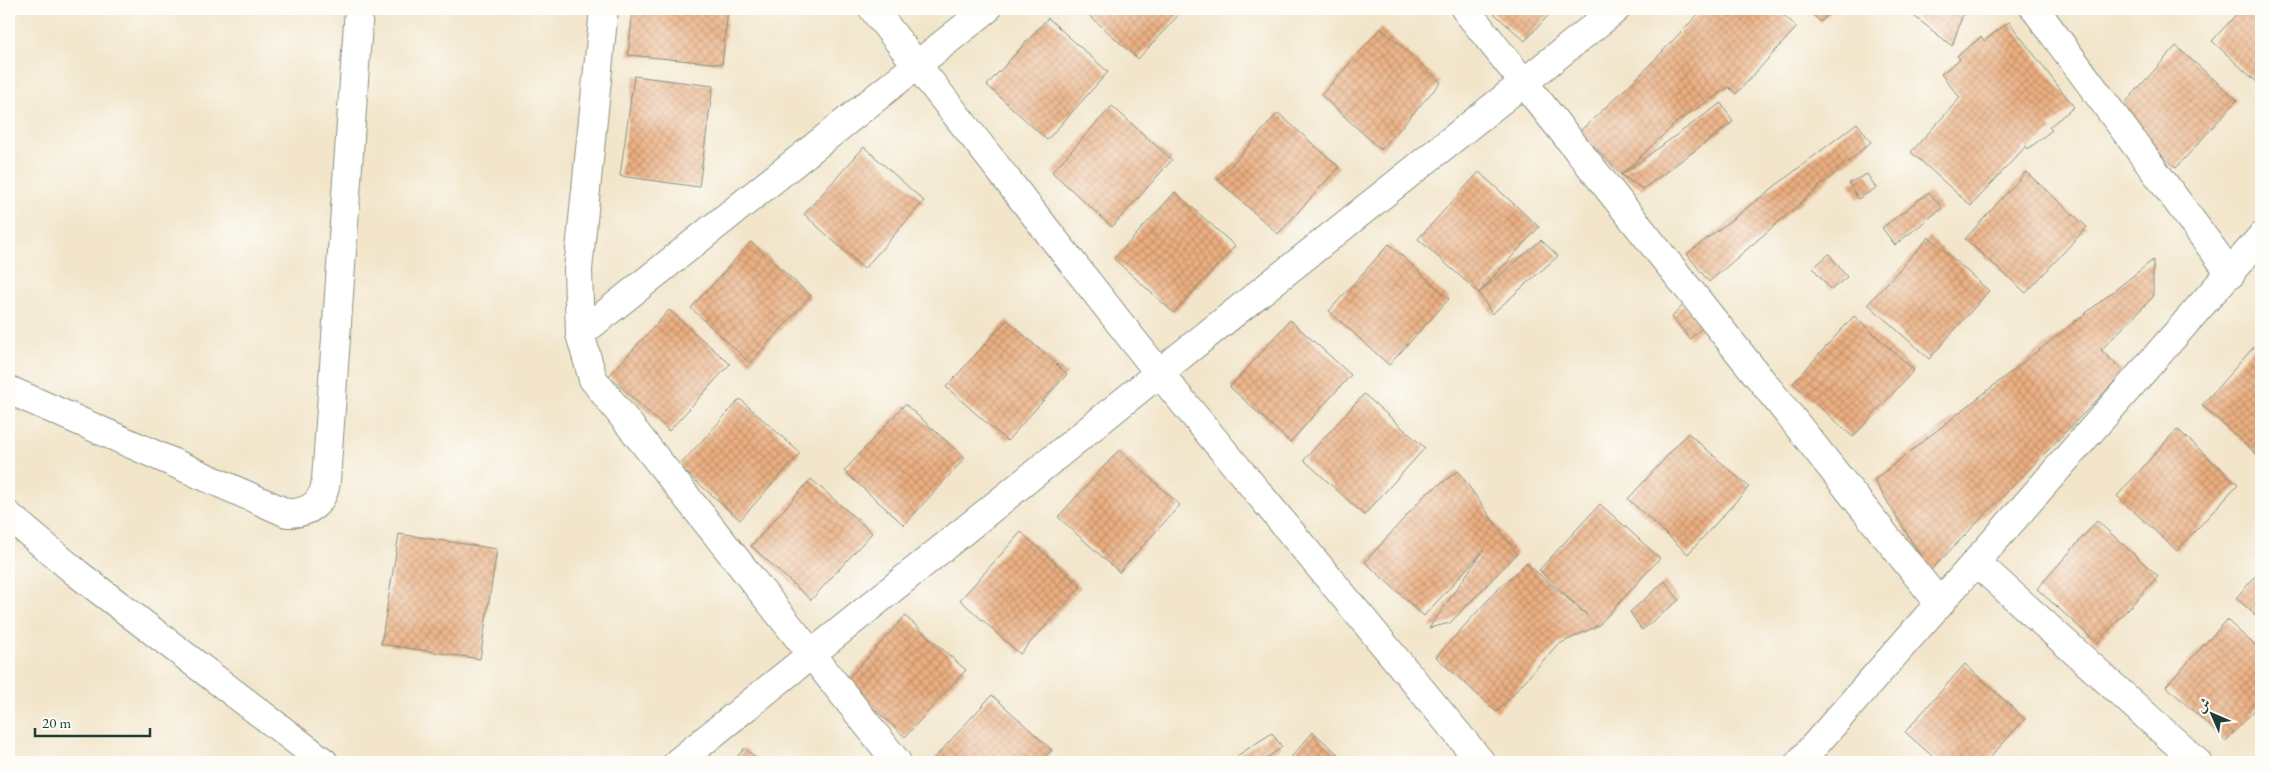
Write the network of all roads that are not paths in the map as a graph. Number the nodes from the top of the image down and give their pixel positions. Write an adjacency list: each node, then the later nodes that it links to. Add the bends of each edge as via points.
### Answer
1 (359, 9): 14 (street, via 326,490 314,506 286,513)
2 (604, 9): 12 (street, via 578,270)
3 (873, 9): 8 (street)
4 (987, 9): 8 (street)
5 (1465, 9): 9 (street)
6 (1616, 9): 9 (street)
7 (2035, 9): 11 (street)
8 (917, 65): 12 (street); 13 (street)
9 (1524, 83): 13 (street); 17 (street)
10 (2261, 239): 11 (street)
11 (2230, 274): 16 (street)
12 (580, 334): 18 (street, via 593,378)
13 (1159, 373): 18 (street); 22 (street)
14 (9, 390)
15 (9, 516): 19 (street, via 78,574)
16 (1976, 562): 17 (street); 24 (street)
17 (1940, 604): 23 (street)
18 (811, 655): 20 (street); 21 (street)
19 (324, 762)
20 (678, 762)
21 (897, 762)
22 (1481, 762)
23 (1800, 762)
24 (2197, 762)

